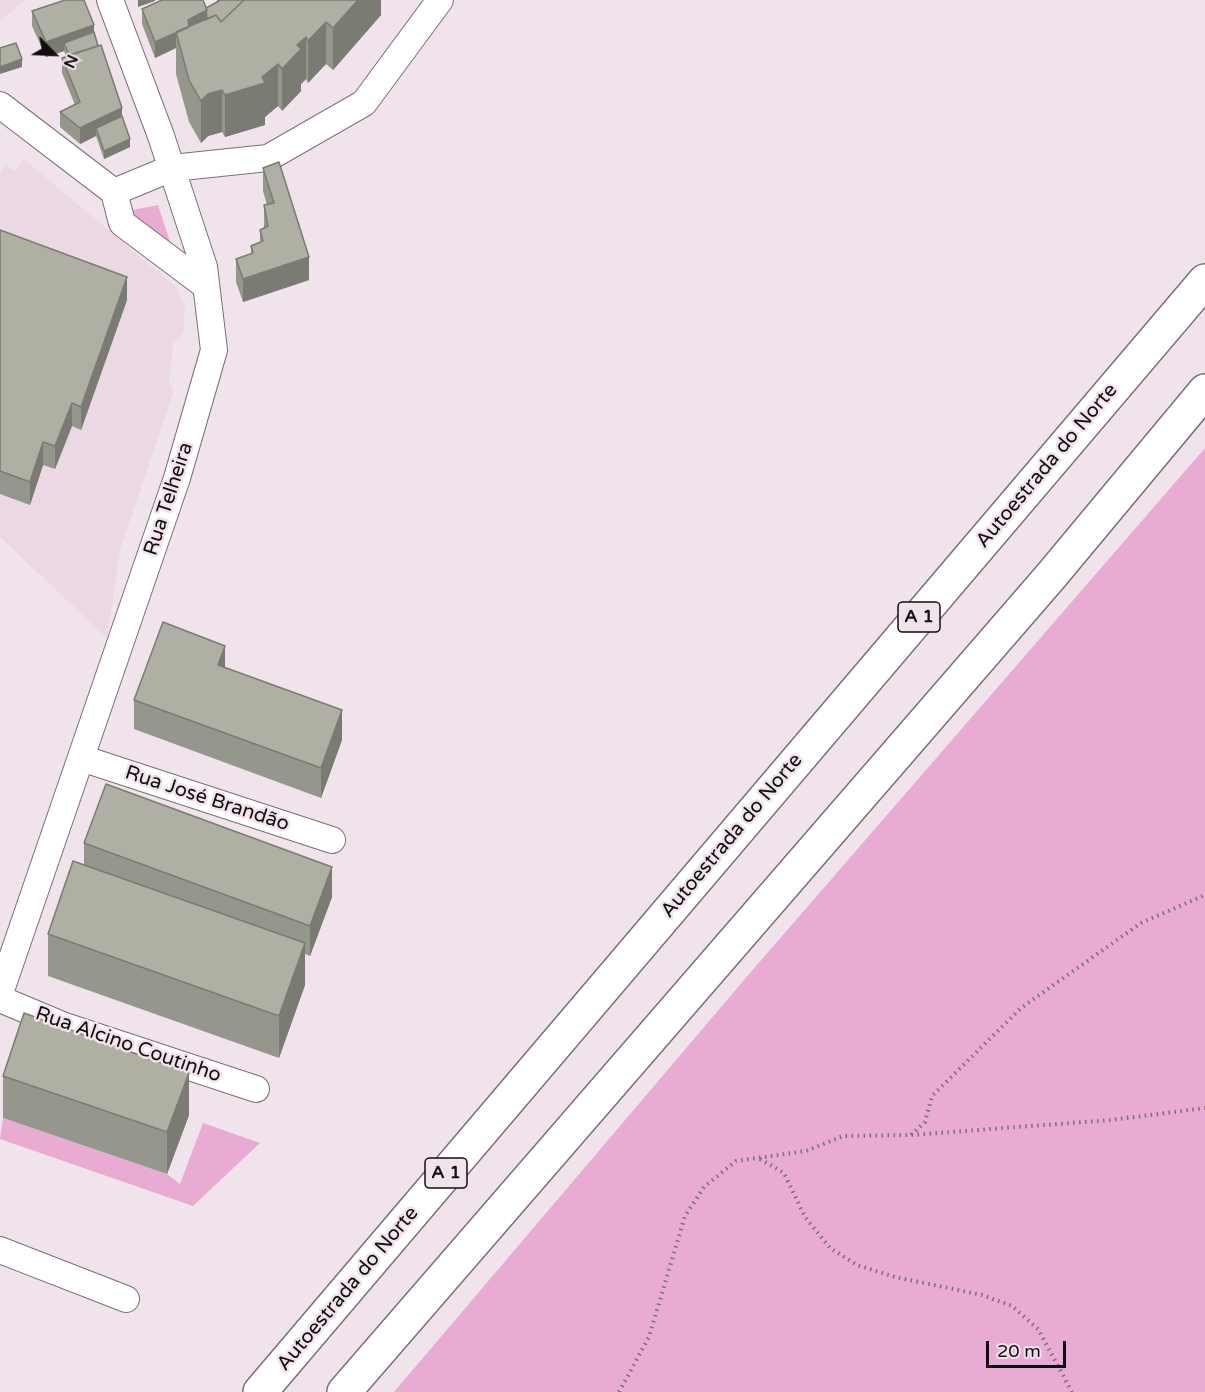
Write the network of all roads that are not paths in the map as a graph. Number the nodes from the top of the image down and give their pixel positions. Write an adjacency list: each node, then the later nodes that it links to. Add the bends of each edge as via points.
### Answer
1 (110, 0): 4 (street, Rua Telheira)
2 (440, 0): 4 (street, via 364,103 268,158)
3 (0, 105): 5 (street)
4 (172, 168): 5 (street); 7 (street, Rua Telheira)
5 (114, 192): 7 (street, via 122,223)
6 (1205, 281): 18 (highway, Autoestrada do Norte / A 1)
7 (207, 286): 11 (street, Rua Telheira, via 214,350 177,478)
8 (1205, 391): 10 (highway)
9 (1205, 411): 10 (highway)
10 (1051, 576): 19 (highway)
11 (81, 758): 12 (street, Rua José Brandão); 13 (street, Rua Telheira)
12 (332, 840)
13 (0, 993)
14 (0, 999): 15 (street, Rua Alcino Coutinho, via 94,1037)
15 (256, 1089)
16 (0, 1250): 17 (street)
17 (126, 1299)
18 (260, 1392)
19 (344, 1392)

